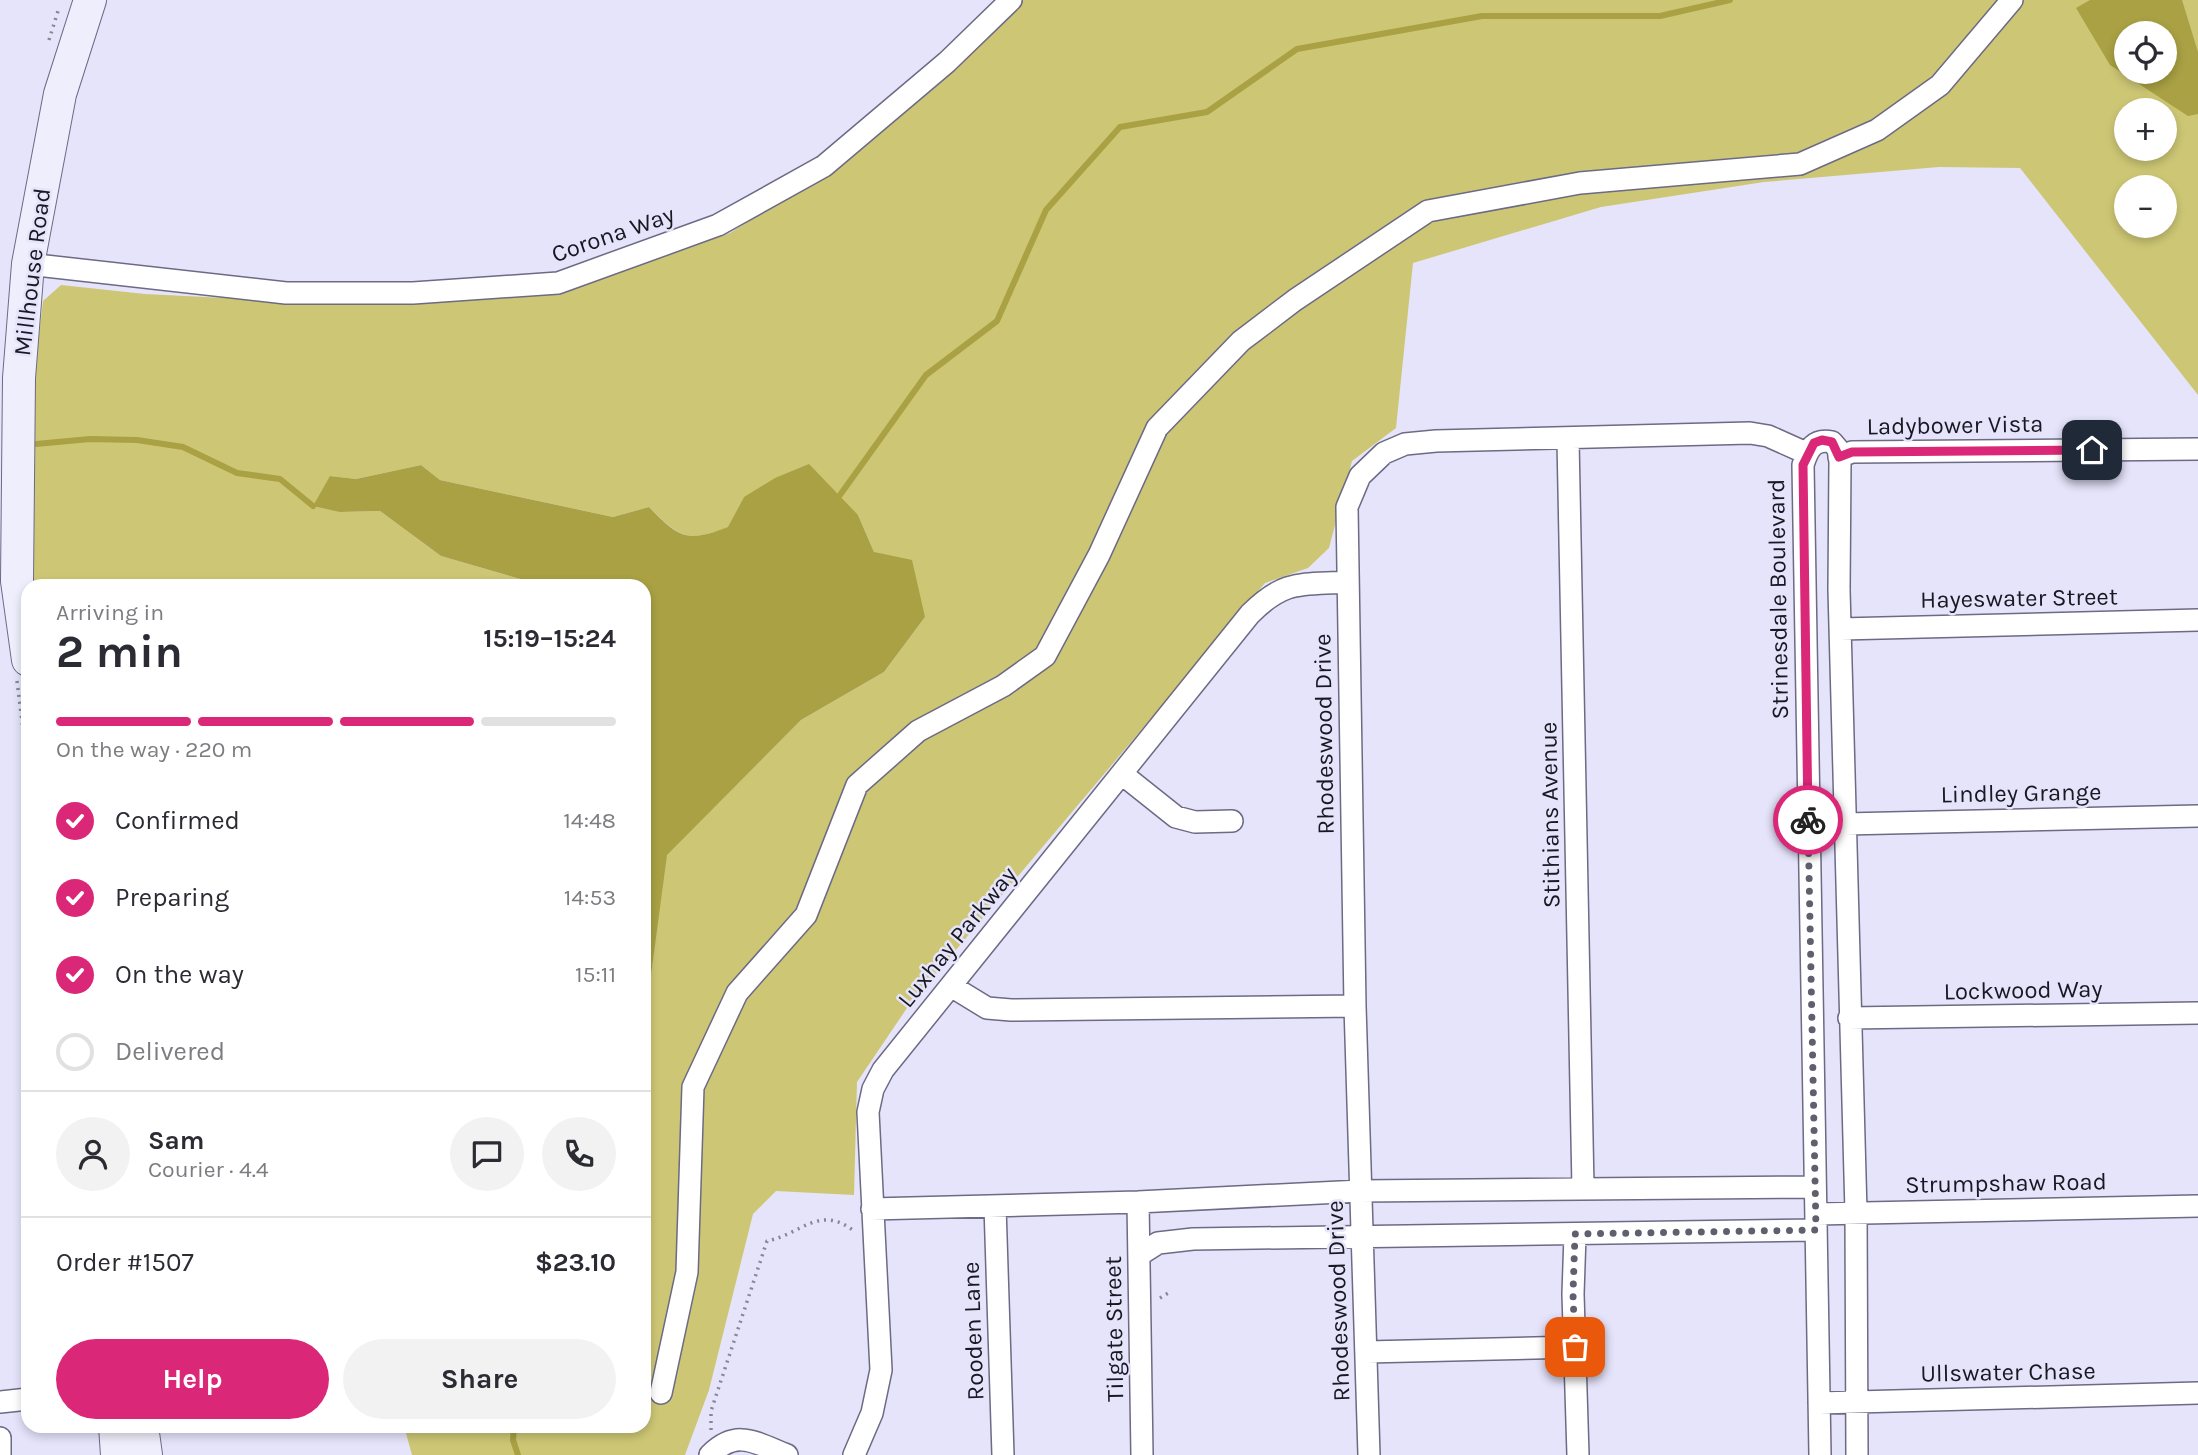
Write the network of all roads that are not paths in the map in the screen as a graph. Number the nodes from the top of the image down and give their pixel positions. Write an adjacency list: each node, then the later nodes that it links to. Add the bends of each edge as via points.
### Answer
1 (73, 0): 5 (main road, Millhouse Road, via 58,71)
2 (90, 0): 5 (main road, Millhouse Road)
3 (1010, 0): 6 (street, Corona Way, via 947,62 824,166 718,225 558,283 413,293 286,293)
4 (2012, 0): 37 (street, via 1940,85 1877,130 1800,164 1580,183 1428,211 1241,341 1157,428 1099,555 1045,656 1003,686 918,731 857,785 806,915 737,993 693,1087 687,1272)
5 (60, 94): 6 (main road, Millhouse Road)
6 (28, 264): 12 (main road, Millhouse Road, via 19,378 17,568)
7 (1568, 440): 9 (street, Rhodeswood Drive, via 1750,433); 11 (street, Rhodeswood Drive, via 1436,441 1405,444 1384,453 1360,476 1347,507); 24 (street, Stithians Avenue)
8 (2198, 449): 10 (street, Ladybower Vista, via 1852,452)
9 (1806, 453): 10 (street, Strinesdale Boulevard, via 1822,440 1832,442); 23 (street, Strinesdale Boulevard, via 1804,580)
10 (1839, 457): 14 (street)
11 (1347, 582): 15 (street, Luxhay Parkway, via 1292,585 1270,594); 20 (street, Rhodeswood Drive)
12 (21, 601)
13 (2198, 620): 14 (street, Hayeswater Street)
14 (1841, 629): 18 (street)
15 (1122, 774): 17 (street, via 1176,817 1195,822); 19 (street, Luxhay Parkway)
16 (2198, 816): 18 (street, Lindley Grange)
17 (1232, 821)
18 (1845, 824): 22 (street)
19 (951, 986): 20 (street, via 987,1008 1011,1010); 29 (street, Luxhay Parkway, via 873,1089 868,1112)
20 (1355, 1006): 25 (street, Rhodeswood Drive)
21 (2198, 1013): 22 (street, Lockwood Way)
22 (1849, 1018): 30 (street)
23 (1815, 1187): 24 (street); 31 (street, Strinesdale Boulevard)
24 (1584, 1188): 25 (street)
25 (1360, 1191): 26 (street); 33 (street, Rhodeswood Drive)
26 (1138, 1202): 27 (street); 34 (street, Tilgate Street)
27 (995, 1206): 29 (street); 52 (street, Rooden Lane)
28 (2198, 1206): 30 (street, Strumpshaw Road)
29 (872, 1209): 51 (street, Luxhay Parkway, via 881,1370 872,1413)
30 (1856, 1212): 31 (street, Strumpshaw Road); 41 (street)
31 (1816, 1222): 32 (street, Strumpshaw Road); 42 (street, Strinesdale Boulevard)
32 (1575, 1234): 33 (street, Strumpshaw Road); 35 (street)
33 (1364, 1238): 34 (street, Strumpshaw Road, via 1193,1240 1158,1243); 36 (street, Rhodeswood Drive)
34 (1139, 1255): 53 (street, Tilgate Street)
35 (1575, 1347): 36 (street); 55 (street)
36 (1367, 1352): 54 (street, Rhodeswood Drive)
37 (661, 1394)
38 (2198, 1394): 41 (street, Ullswater Chase)
39 (21, 1400): 40 (street)
40 (0, 1402)
41 (1856, 1402): 42 (street, Ullswater Chase); 57 (street)
42 (1819, 1403): 56 (street, Strinesdale Boulevard)
43 (115, 1433): 48 (main road)
44 (143, 1433): 49 (main road)
45 (0, 1438): 47 (street)
46 (710, 1445): 50 (street, via 744,1438)
47 (0, 1455)
48 (117, 1455)
49 (146, 1455)
50 (787, 1455)
51 (854, 1455)
52 (1003, 1455)
53 (1142, 1455)
54 (1369, 1455)
55 (1578, 1455)
56 (1820, 1455)
57 (1857, 1455)

